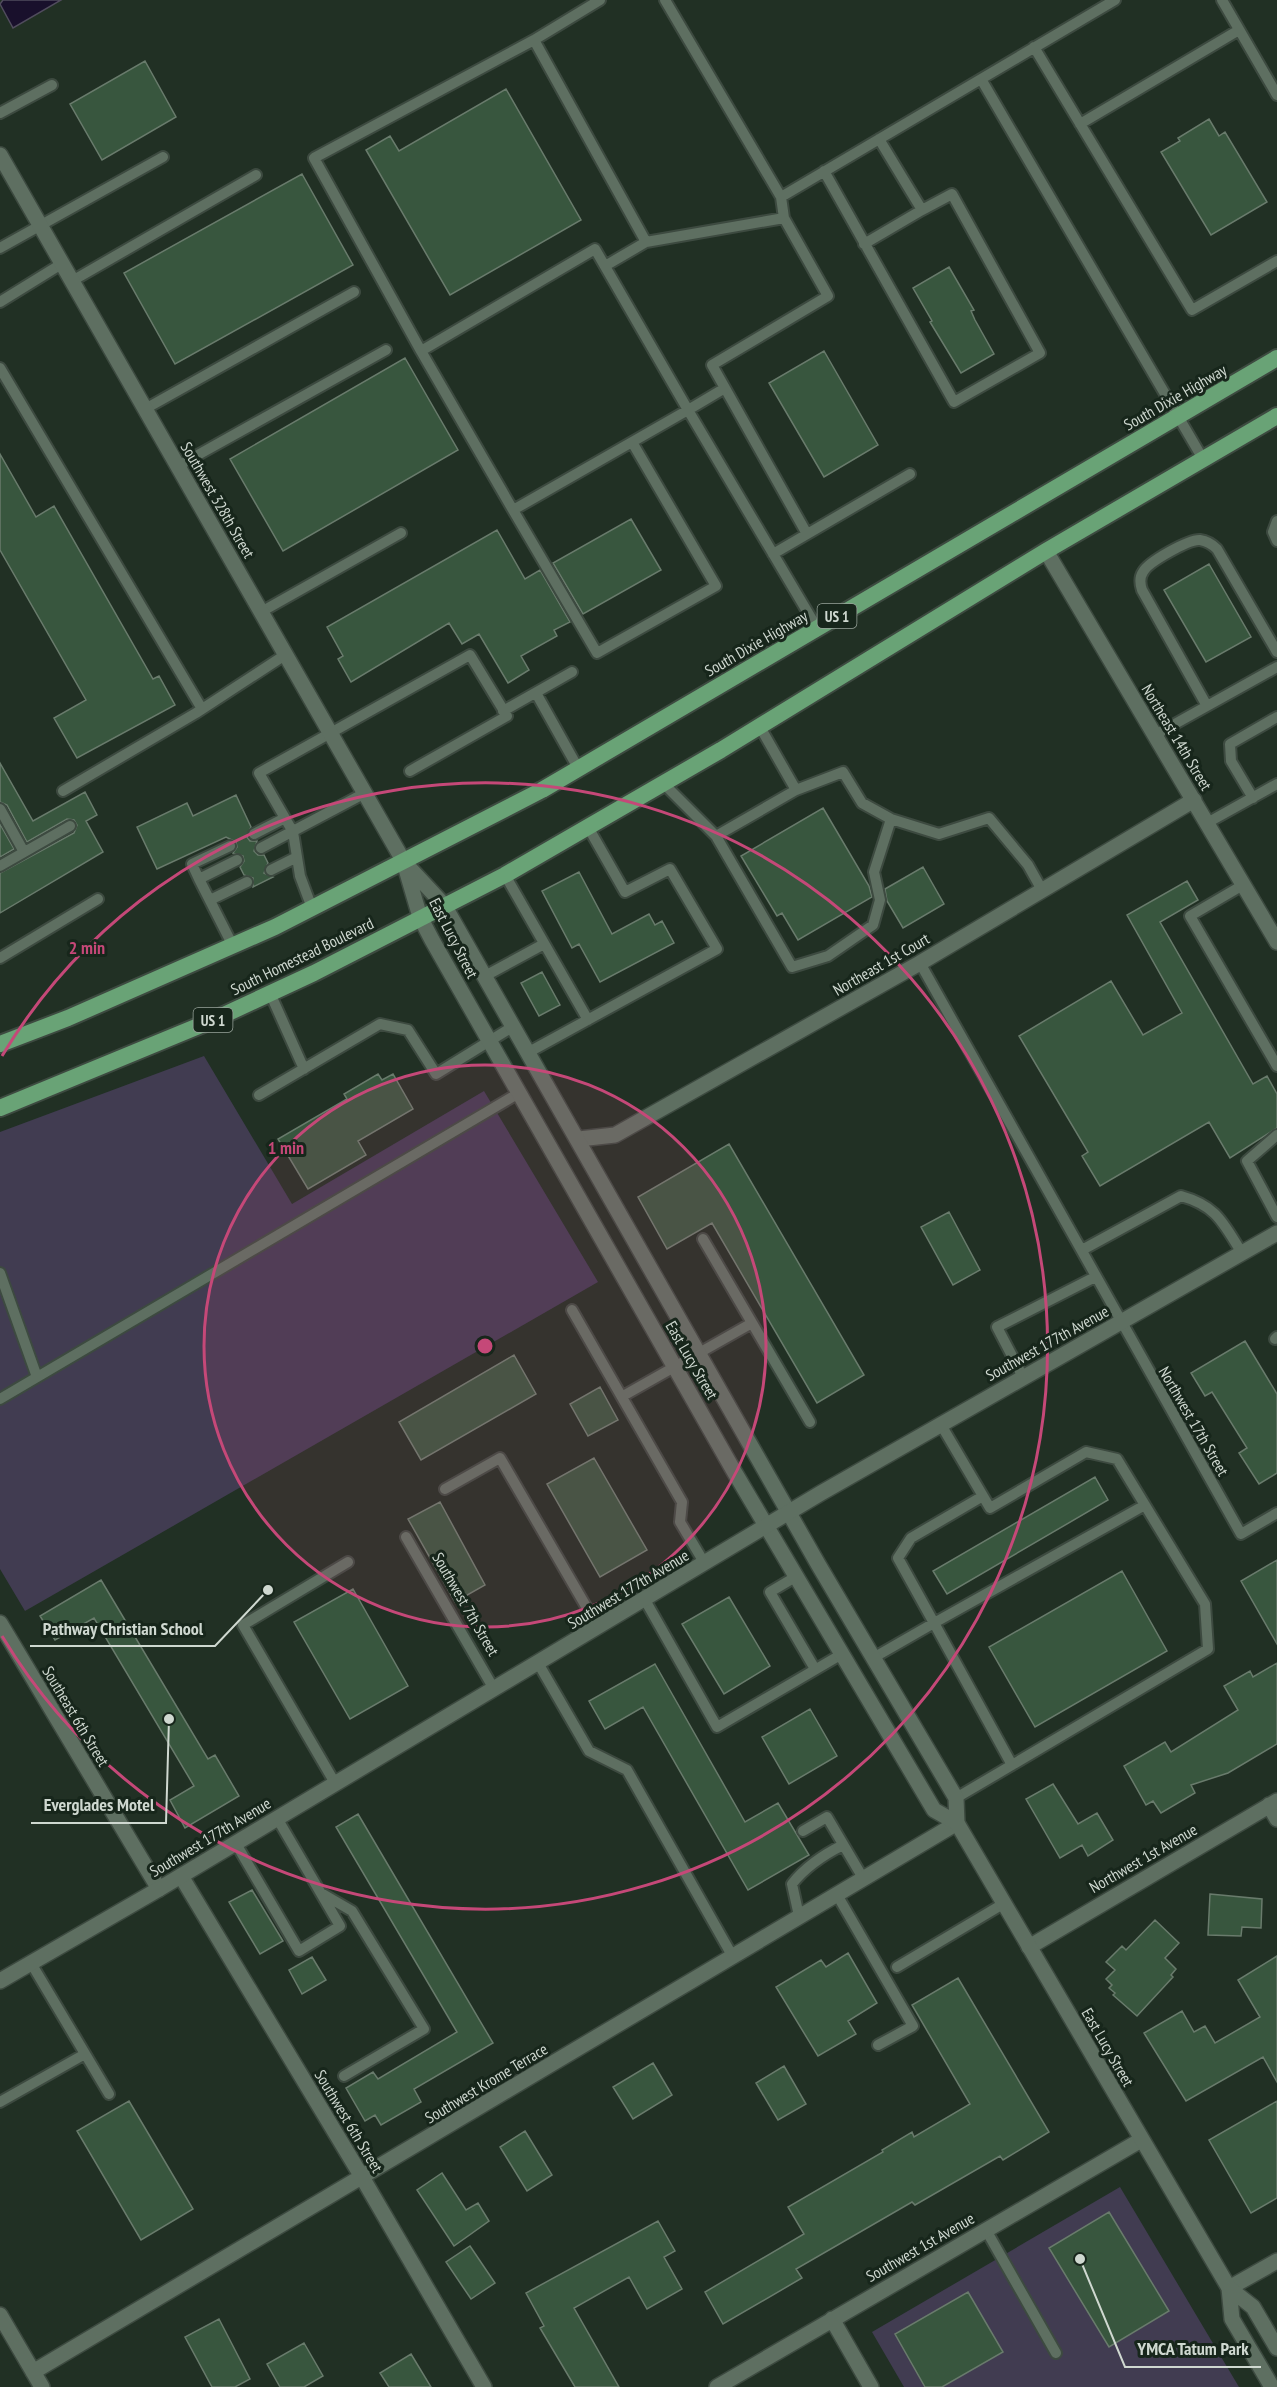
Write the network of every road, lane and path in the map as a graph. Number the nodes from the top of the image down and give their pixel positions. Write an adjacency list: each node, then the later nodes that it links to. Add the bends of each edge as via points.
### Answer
1 (600, 0): 6 (lane)
2 (665, 0): 18 (lane)
3 (1115, 0): 7 (lane)
4 (1222, 0): 5 (lane)
5 (1239, 30): 10 (lane); 12 (lane)
6 (534, 40): 22 (lane); 32 (lane, via 314,158)
7 (1034, 47): 8 (lane); 12 (lane)
8 (981, 79): 13 (lane); 39 (lane)
9 (52, 85): 11 (lane)
10 (1277, 95)
11 (0, 114)
12 (1080, 124): 25 (lane, via 1192,310)
13 (879, 139): 16 (lane); 19 (lane)
14 (0, 155): 21 (street, Southwest 328th Street)
15 (163, 157): 21 (lane)
16 (824, 171): 18 (lane); 23 (lane)
17 (256, 175): 28 (lane)
18 (781, 197): 20 (lane)
19 (922, 210): 23 (lane); 23 (lane, via 952,194 1040,353 954,402)
20 (784, 218): 22 (lane); 35 (lane, via 828,296 712,365)
21 (40, 225): 24 (lane); 26 (street, Southwest 328th Street)
22 (646, 242): 27 (lane)
23 (864, 244)
24 (0, 248)
25 (1277, 261)
26 (63, 263): 28 (street, Southwest 328th Street); 30 (lane)
27 (605, 266): 32 (lane, via 595,249); 37 (lane)
28 (72, 281): 36 (street, Southwest 328th Street)
29 (354, 292): 36 (lane)
30 (0, 302)
31 (386, 350): 42 (lane)
32 (421, 351): 44 (lane)
33 (1277, 358): 39 (highway, South Dixie Highway / US 1)
34 (0, 368): 59 (lane)
35 (725, 388): 37 (lane); 47 (lane)
36 (145, 409): 42 (street, Southwest 328th Street)
37 (688, 410): 40 (lane); 50 (lane)
38 (1277, 416): 41 (highway, US 1)
39 (1177, 417): 41 (lane); 52 (highway, South Dixie Highway / US 1)
40 (632, 442): 44 (lane); 44 (lane, via 716,586 597,653)
41 (1203, 459): 49 (highway, US 1)
42 (178, 466): 51 (street, Southwest 328th Street)
43 (910, 474): 47 (lane)
44 (513, 510)
45 (1277, 521): 48 (lane, via 1273,532)
46 (401, 533): 51 (lane)
47 (807, 534): 50 (lane)
48 (1277, 541)
49 (1046, 551): 62 (highway, US 1); 64 (street, Northeast 14th Street)
50 (773, 554): 52 (lane)
51 (261, 612): 54 (street, Southwest 328th Street)
52 (817, 628): 65 (highway, South Dixie Highway / US 1)
53 (1277, 652): 58 (lane, via 1217,549 1209,542 1188,542 1149,565 1142,572 1142,590)
54 (285, 655): 59 (lane); 63 (street, Southwest 328th Street)
55 (1277, 667): 58 (lane)
56 (572, 672): 57 (lane)
57 (536, 693): 60 (lane); 65 (lane)
58 (1207, 706): 64 (lane)
59 (202, 709): 70 (lane)
60 (503, 711): 63 (lane, via 470,655); 66 (lane, via 507,716)
61 (1277, 717): 72 (lane, via 1230,744 1231,761)
62 (760, 727): 67 (highway, US 1); 69 (lane)
63 (330, 733): 71 (street, Southwest 328th Street); 75 (lane, via 260,774)
64 (1155, 735): 73 (street, Northeast 14th Street)
65 (578, 768): 88 (highway, South Dixie Highway / US 1)
66 (410, 771)
67 (663, 784): 79 (highway, US 1); 82 (lane)
68 (1277, 784): 72 (lane)
69 (796, 790): 76 (lane, via 843,772 862,803); 82 (lane)
70 (63, 791)
71 (365, 793): 80 (lane); 88 (street, Southwest 328th Street)
72 (1252, 798): 77 (lane)
73 (1194, 800): 77 (street, Northeast 14th Street); 95 (street, Northeast 1st Court)
74 (0, 809): 85 (lane)
75 (285, 818): 80 (lane); 81 (lane)
76 (891, 819): 82 (lane, via 874,872 880,900 873,925 828,956 792,967); 95 (lane, via 939,834 989,818 1028,865)
77 (1207, 823): 94 (street, Northeast 14th Street)
78 (70, 826): 85 (lane)
79 (588, 827): 91 (highway, US 1); 108 (lane, via 625,892 670,869 717,948)
80 (293, 832): 84 (lane); 86 (lane)
81 (254, 834)
82 (716, 836)
83 (230, 846): 92 (lane, via 192,864)
84 (261, 848)
85 (24, 852): 89 (lane)
86 (297, 857): 90 (lane); 99 (lane)
87 (237, 860): 92 (lane)
88 (404, 862): 98 (street, East Lucy Street); 99 (highway, US 1); 100 (street, East Lucy Street)
89 (0, 866)
90 (271, 870)
91 (505, 874): 98 (highway, US 1); 102 (lane)
92 (200, 879): 97 (lane)
93 (247, 882): 97 (lane)
94 (1243, 885): 101 (street, Northeast 14th Street); 113 (lane, via 1190,916)
95 (1042, 890): 105 (street, Northeast 1st Court)
96 (98, 899): 104 (lane)
97 (210, 900): 103 (lane)
98 (444, 905): 100 (highway, US 1); 106 (street, East Lucy Street)
99 (312, 908): 103 (highway, US 1)
100 (420, 917): 107 (highway, South Homestead Boulevard / US 1); 110 (street, East Lucy Street)
101 (1277, 942)
102 (544, 944): 106 (lane); 108 (lane)
103 (233, 946): 111 (highway, US 1)
104 (0, 958)
105 (920, 963): 119 (street, Northeast 1st Court, via 615,1135); 126 (lane, Northwest 17th Street)
106 (485, 976): 109 (street, East Lucy Street)
107 (270, 993): 114 (lane); 117 (highway, South Homestead Boulevard / US 1)
108 (588, 1020): 112 (lane)
109 (514, 1026): 110 (lane); 112 (street, East Lucy Street)
110 (489, 1041): 114 (lane, via 435,1074 408,1030 380,1024); 115 (street, East Lucy Street)
111 (0, 1044)
112 (529, 1052): 119 (street, East Lucy Street)
113 (1277, 1066)
114 (304, 1069): 116 (lane)
115 (519, 1093): 121 (street, East Lucy Street); 136 (lane)
116 (259, 1095)
117 (0, 1108)
118 (1277, 1135): 122 (lane, via 1247,1161)
119 (579, 1139): 120 (street, East Lucy Street)
120 (592, 1164): 121 (street); 125 (street, East Lucy Street)
121 (568, 1178): 128 (street, East Lucy Street)
122 (1277, 1217)
123 (1277, 1233): 127 (street, Southwest 177th Avenue)
124 (703, 1239): 132 (lane)
125 (636, 1242): 128 (street); 134 (street, East Lucy Street)
126 (1082, 1250): 127 (lane, via 1181,1196 1202,1202 1218,1215); 130 (lane, Northwest 17th Street)
127 (1242, 1253): 133 (street, Southwest 177th Avenue)
128 (612, 1256): 135 (street, East Lucy Street)
129 (0, 1273): 136 (lane)
130 (1095, 1277): 133 (lane, Northwest 17th Street); 137 (lane, via 997,1327)
131 (572, 1310): 138 (lane)
132 (752, 1323): 134 (lane); 140 (lane)
133 (1121, 1323): 137 (street, Southwest 177th Avenue); 146 (lane, Northwest 17th Street, via 1241,1534)
134 (701, 1354): 135 (lane); 145 (street, East Lucy Street)
135 (676, 1368): 138 (lane); 147 (street, East Lucy Street)
136 (38, 1377): 139 (lane)
137 (1023, 1377): 141 (street, Southwest 177th Avenue)
138 (623, 1396): 150 (lane, via 682,1502 680,1522)
139 (0, 1399)
140 (810, 1422)
141 (940, 1423): 143 (lane); 145 (street, Southwest 177th Avenue)
142 (445, 1489): 155 (lane, via 500,1458)
143 (983, 1496): 144 (lane, via 990,1508 1086,1452 1117,1459); 154 (lane, via 911,1538 898,1558)
144 (1145, 1505): 154 (lane); 161 (lane, via 1205,1604 1208,1649)
145 (790, 1513): 147 (street, Southwest 177th Avenue); 157 (street, East Lucy Street)
146 (1277, 1513)
147 (769, 1526): 150 (street, Southwest 177th Avenue); 151 (street, East Lucy Street)
148 (406, 1537): 160 (lane, Southwest 7th Street)
149 (348, 1562): 162 (lane, via 243,1625)
150 (705, 1564): 152 (street, Southwest 177th Avenue)
151 (797, 1576): 156 (street, East Lucy Street); 159 (lane, via 770,1592)
152 (645, 1600): 155 (street, Southwest 177th Avenue); 159 (lane, via 717,1727)
153 (0, 1623): 172 (street, Southeast 6th Street)
154 (934, 1623): 157 (lane); 161 (lane)
155 (598, 1627): 158 (street, Southwest 177th Avenue)
156 (842, 1654): 159 (lane); 166 (street, East Lucy Street, via 934,1810)
157 (873, 1658): 163 (street, East Lucy Street)
158 (538, 1663): 160 (street, Southwest 177th Avenue); 178 (lane, via 589,1751 627,1770)
159 (815, 1669)
160 (494, 1689): 162 (street, Southwest 177th Avenue)
161 (1012, 1765): 163 (lane)
162 (335, 1783): 165 (street, Southwest 177th Avenue)
163 (956, 1798): 166 (street, East Lucy Street)
164 (1274, 1808): 177 (street, Northwest 1st Avenue)
165 (277, 1818): 168 (street, Southwest 177th Avenue); 173 (lane)
166 (957, 1823): 171 (street, Southwest Krome Terrace); 175 (street, East Lucy Street)
167 (803, 1831): 169 (lane, via 826,1817)
168 (236, 1842): 170 (street, Southwest 177th Avenue); 173 (lane, via 299,1951 340,1926)
169 (843, 1845): 171 (lane); 176 (lane, via 821,1856 792,1884)
170 (181, 1876): 172 (street, Southwest 177th Avenue); 188 (street, Southwest 6th Street)
171 (863, 1878): 174 (street, Southwest Krome Terrace)
172 (159, 1889): 179 (street, Southwest 177th Avenue)
173 (320, 1892): 184 (lane, via 352,1911 424,2029)
174 (836, 1893): 176 (street, Southwest Krome Terrace); 182 (lane, via 913,2026)
175 (1004, 1904): 177 (street, East Lucy Street); 180 (lane)
176 (799, 1916): 178 (street, Southwest Krome Terrace)
177 (1029, 1947): 187 (street, East Lucy Street)
178 (733, 1957): 188 (street, Southwest Krome Terrace)
179 (31, 1963): 181 (street, Southwest 177th Avenue); 183 (lane)
180 (897, 1967)
181 (0, 1981)
182 (878, 2045)
183 (85, 2054): 185 (lane); 186 (lane)
184 (344, 2076)
185 (109, 2094)
186 (0, 2102)
187 (1141, 2140): 189 (street, Southwest 1st Avenue); 191 (street, East Lucy Street)
188 (362, 2177): 196 (street, Southwest Krome Terrace); 199 (street, Southwest 6th Street)
189 (986, 2230): 193 (street, Southwest 1st Avenue); 195 (lane)
190 (1277, 2261): 191 (street)
191 (1229, 2288): 194 (street, East Lucy Street, via 1253,2307); 201 (street, East Lucy Street, via 1232,2319)
192 (0, 2315): 196 (street)
193 (832, 2319): 197 (street, Southwest 1st Avenue); 200 (street)
194 (1277, 2348)
195 (1056, 2353)
196 (33, 2372): 198 (street)
197 (723, 2385)
198 (42, 2387)
199 (484, 2387)
200 (871, 2387)
201 (1272, 2387)

